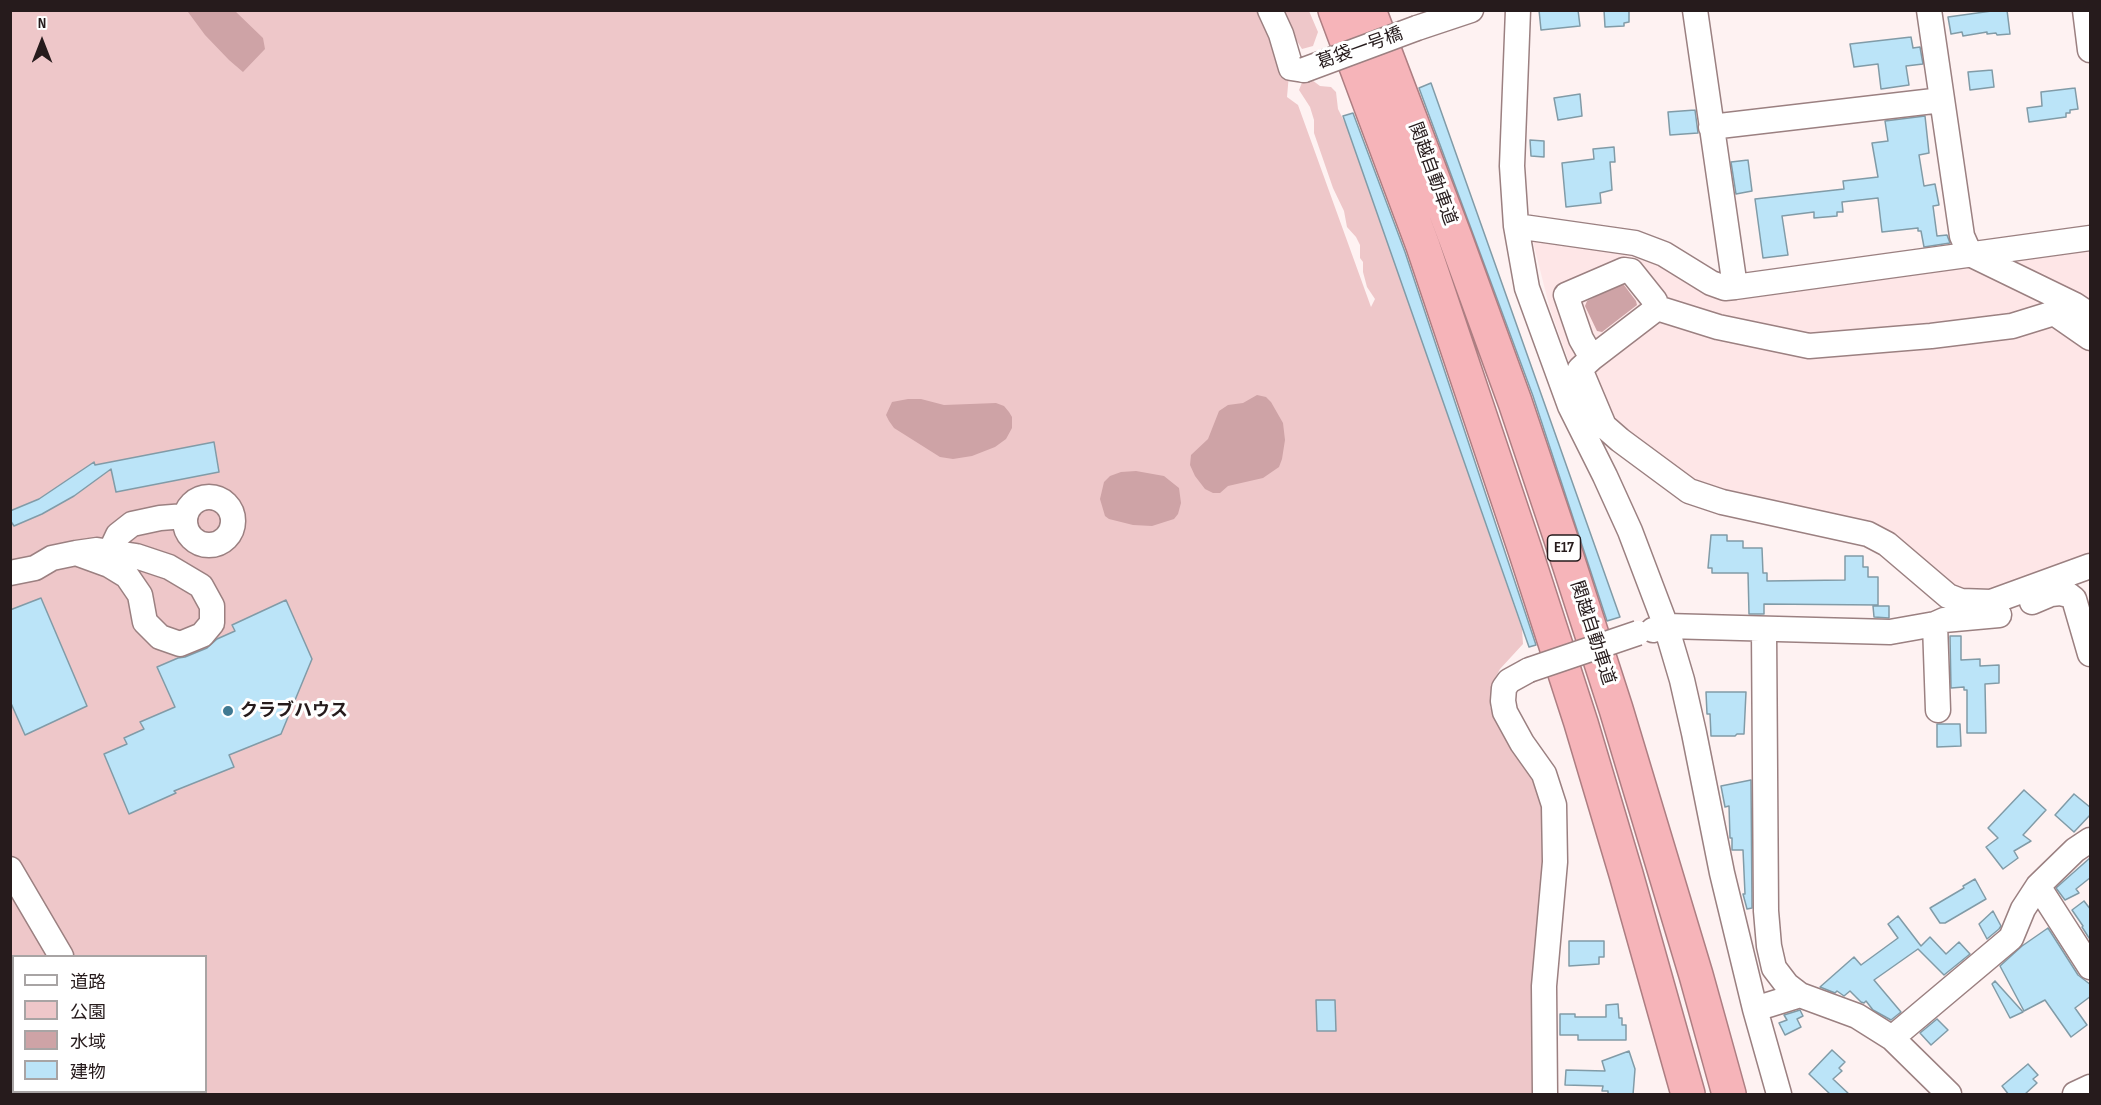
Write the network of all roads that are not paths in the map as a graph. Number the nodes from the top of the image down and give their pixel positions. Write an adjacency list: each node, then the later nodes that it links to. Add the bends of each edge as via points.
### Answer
1 (1270, 10): 4 (street, 葛袋一号橋, bridge, via 1292,68 1304,70)
2 (1335, 10): 40 (highway, 関越自動車道 / E17, via 1427,257 1522,539 1581,723)
3 (1369, 10): 41 (highway, 関越自動車道 / E17, via 1515,402 1565,551 1636,775)
4 (1471, 10)
5 (1518, 10): 12 (street, via 1512,166)
6 (1695, 10): 11 (street)
7 (1929, 10): 10 (street)
8 (2085, 10): 9 (street)
9 (2091, 50)
10 (1942, 100): 11 (street); 14 (street, via 1962,236)
11 (1711, 127): 15 (street)
12 (1516, 225): 15 (street, via 1635,243 1664,254 1712,283); 26 (street, via 1527,288 1542,332 1570,406 1630,531)
13 (2091, 238): 14 (street)
14 (1970, 254): 15 (street); 17 (street)
15 (1735, 287)
16 (1654, 307): 17 (street, via 1718,327 1809,346 2012,326); 19 (street, via 1653,312); 19 (street, via 1655,301 1631,271 1624,270 1566,295)
17 (2073, 311): 18 (street)
18 (2091, 338)
19 (1592, 358): 23 (street, via 1580,369 1604,426 1689,491 1868,534 1887,544 1948,596 1961,601 1991,602)
20 (185, 516): 21 (street, via 132,524 118,535)
21 (110, 552): 22 (street); 22 (street, via 169,567 201,586 213,606 213,623 202,635 180,644 160,637 146,622 140,595 127,576)
22 (76, 553): 24 (street)
23 (2091, 566)
24 (10, 573)
25 (1935, 624): 27 (street, via 1890,632); 28 (street, via 1995,617 2060,593 2074,599); 29 (street)
26 (1666, 626): 27 (street); 36 (street, via 1682,680); 39 (street, bridge, via 1529,670 1504,688 1505,712 1544,774 1554,805 1555,862 1544,986)
27 (1764, 630): 35 (street, via 1769,946 1774,968)
28 (2091, 654)
29 (1938, 710)
30 (2091, 840): 32 (street)
31 (10, 869): 33 (street)
32 (2038, 886): 34 (street); 37 (street, via 2011,938)
33 (60, 955)
34 (2091, 967)
35 (1800, 995): 36 (street); 37 (street, via 1857,1016)
36 (1755, 1009): 42 (street)
37 (1892, 1038): 43 (street)
38 (2091, 1087): 44 (street)
39 (1545, 1095)
40 (1688, 1095)
41 (1729, 1095)
42 (1779, 1095)
43 (1949, 1095)
44 (2075, 1095)

